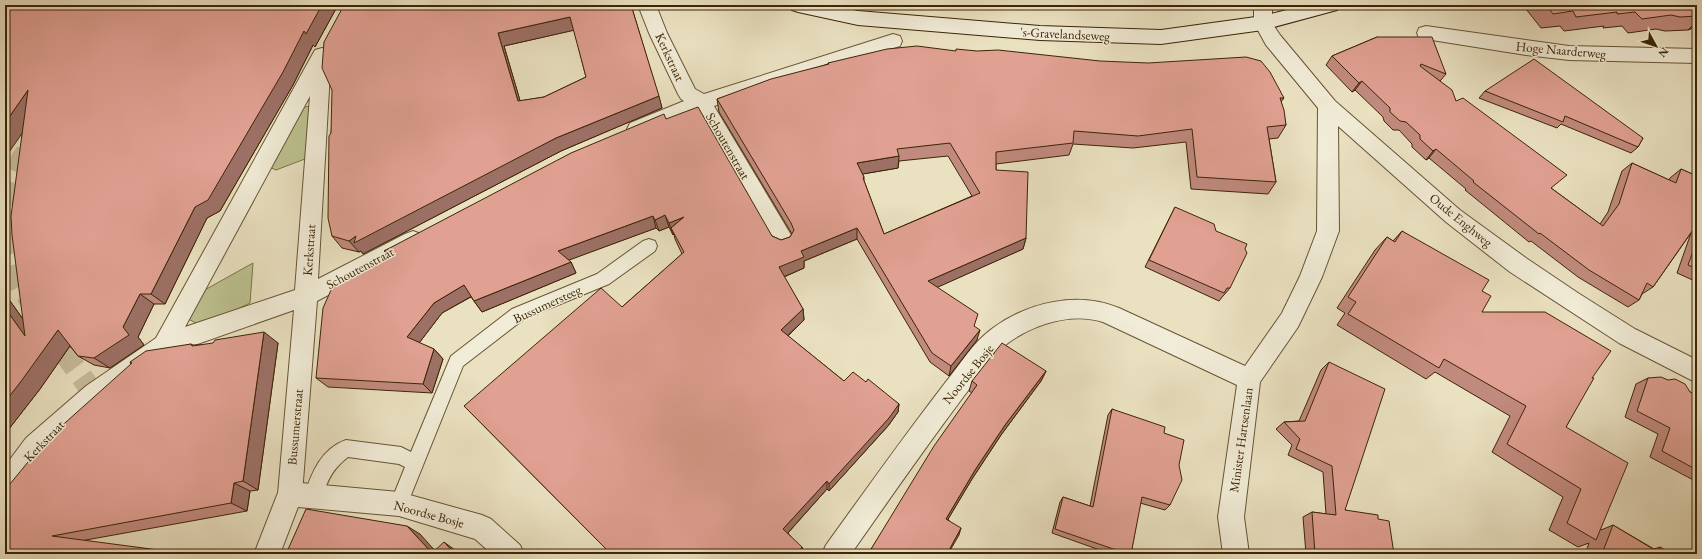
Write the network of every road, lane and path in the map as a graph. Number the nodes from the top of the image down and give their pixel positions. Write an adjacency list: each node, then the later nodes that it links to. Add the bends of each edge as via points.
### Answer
1 (647, 5): 10 (street, Kerkstraat, via 688,94)
2 (798, 5): 4 (street, 's-Gravelandseweg, via 858,18 1100,36 1161,37)
3 (1331, 5): 4 (street, 's-Gravelandseweg)
4 (1263, 14): 11 (street, Oude Enghweg, via 1273,40)
5 (1426, 33): 9 (street, Hoge Naarderweg, via 1569,53)
6 (332, 36): 8 (street, Kerkstraat)
7 (893, 41): 10 (street)
8 (322, 55): 16 (street, Kerkstraat); 17 (street, Kerkstraat)
9 (1697, 56)
10 (702, 102): 12 (street, Schoutenstraat); 14 (street, Schoutenstraat)
11 (1328, 106): 18 (street, Oude Enghweg, via 1453,216 1518,264 1627,336); 19 (street, Minister Hartsenlaan, via 1328,231 1311,277 1290,320)
12 (618, 137)
13 (430, 231): 16 (street, Schoutenstraat)
14 (783, 241)
15 (649, 246): 20 (lane, Bussumersteeg, via 603,279 518,314 457,360)
16 (306, 296): 17 (street, Kerkstraat); 22 (street, Bussumerstraat)
17 (164, 345): 21 (street, Kerkstraat, via 94,394 35,446)
18 (1697, 372)
19 (1249, 380): 26 (street, Noordse Bosje, via 1149,331 1096,310 1074,308 1049,312 1023,322 990,344 938,411); 27 (street, Minister Hartsenlaan, via 1231,517)
20 (415, 463): 22 (lane, via 401,456 346,448 330,460 319,477); 23 (lane, Bussumersteeg)
21 (5, 486)
22 (301, 495): 23 (street, Noordse Bosje); 24 (street, Bussumerstraat)
23 (399, 504): 25 (street, Noordse Bosje, via 482,528)
24 (267, 554)
25 (512, 554)
26 (835, 554)
27 (1236, 554)

